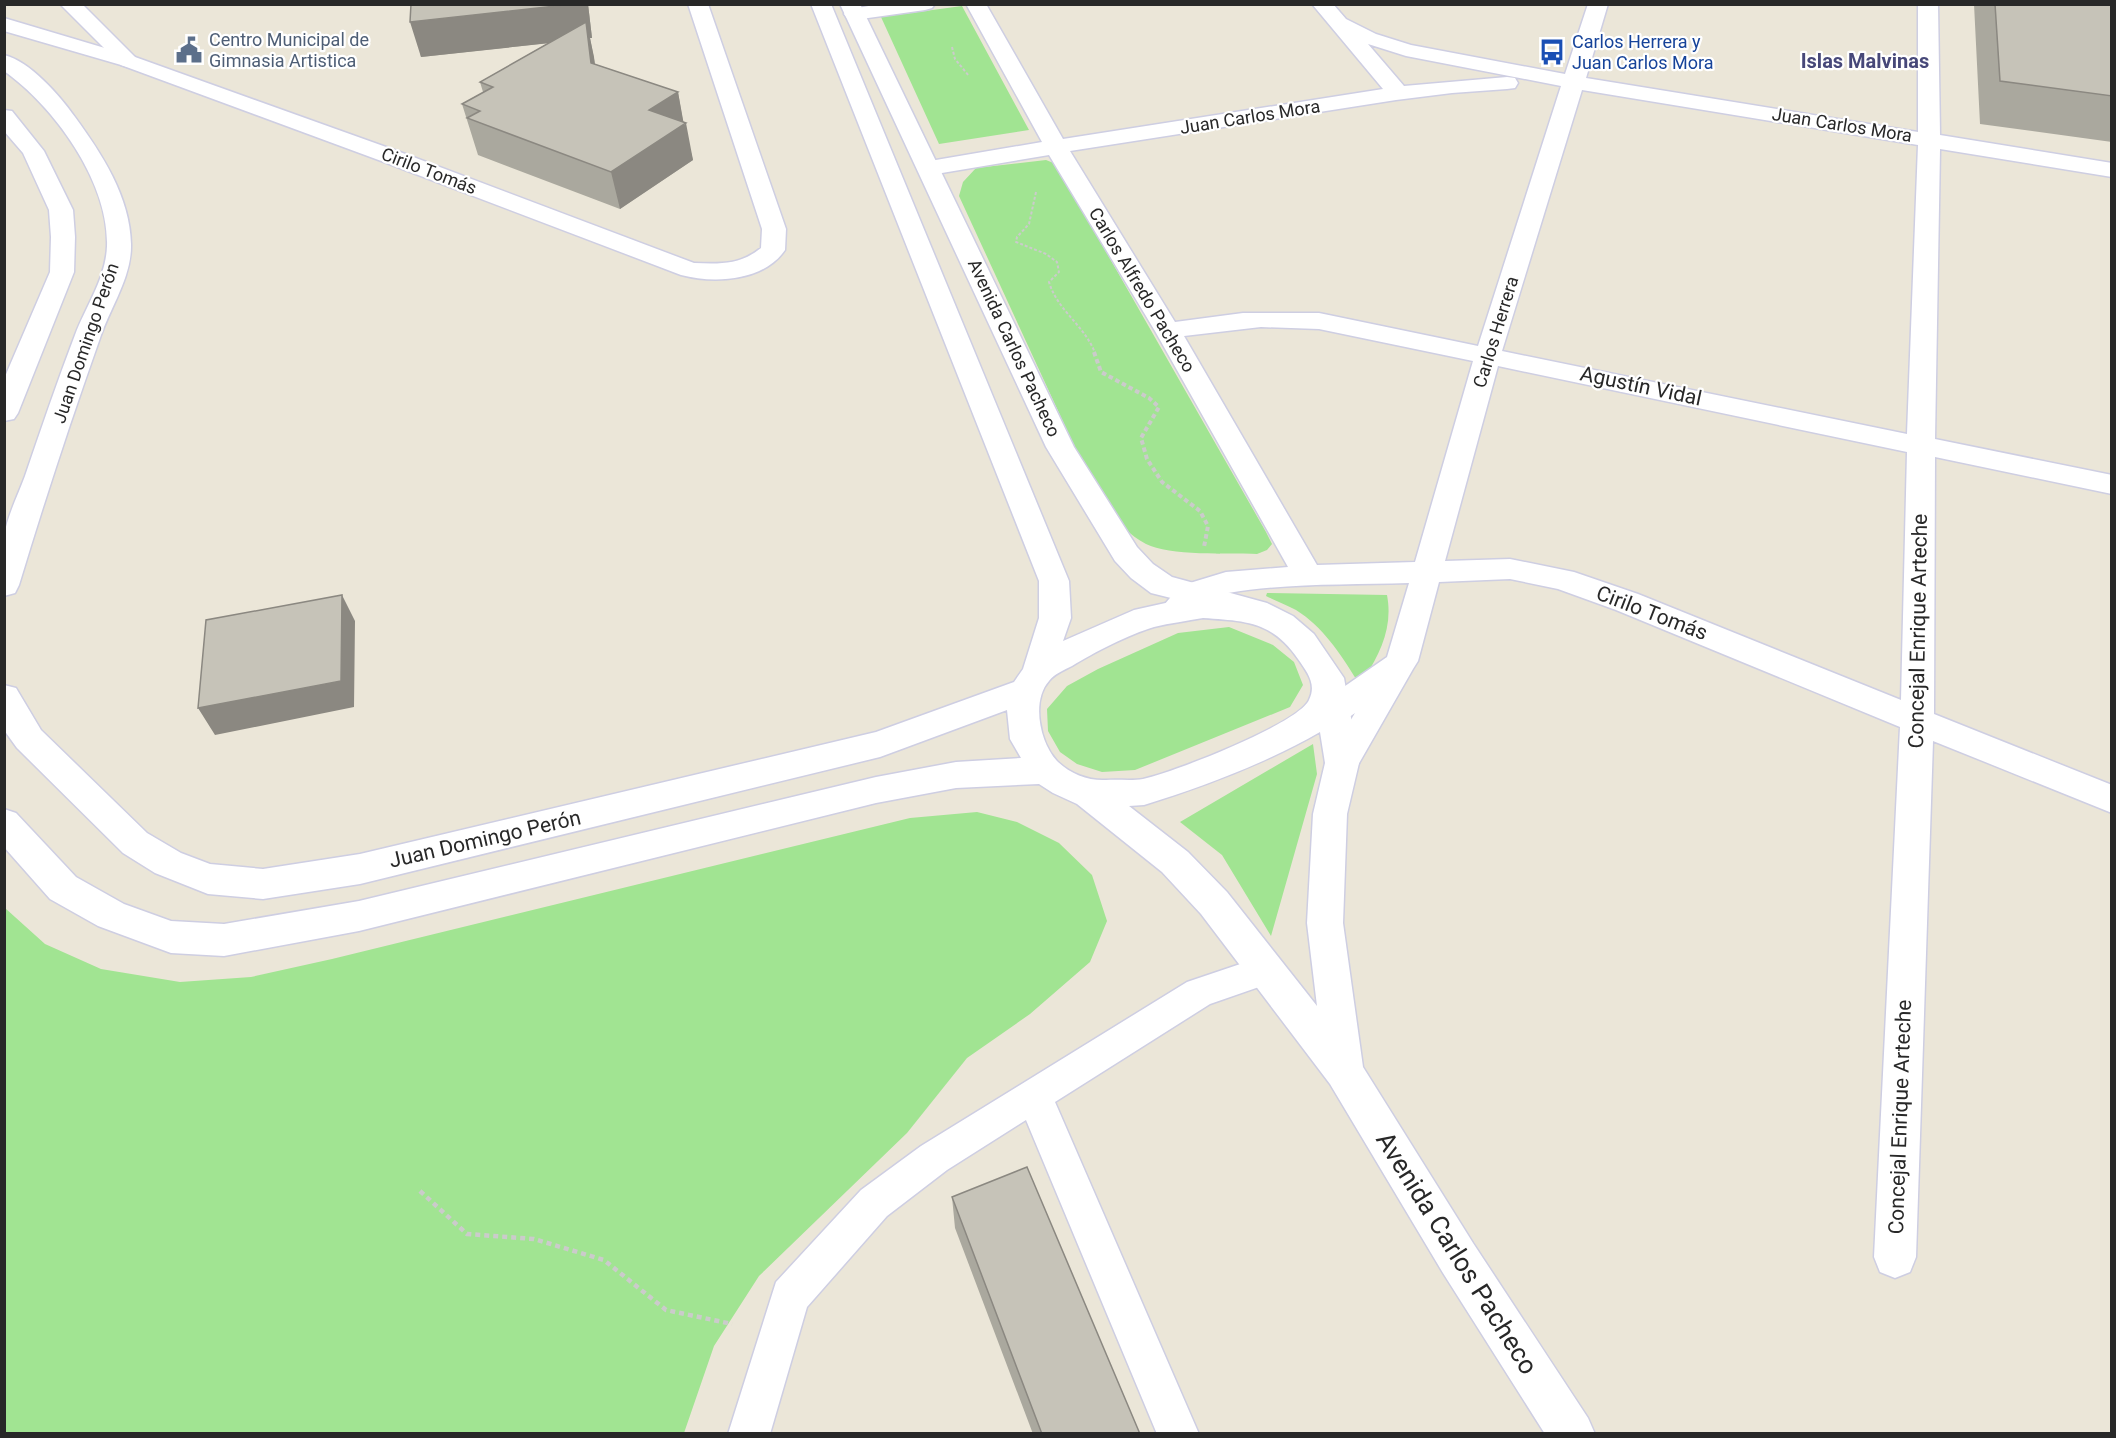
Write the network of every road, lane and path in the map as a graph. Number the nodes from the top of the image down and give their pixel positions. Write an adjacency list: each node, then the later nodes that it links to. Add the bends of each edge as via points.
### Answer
1 (70, 4): 14 (street)
2 (698, 4): 14 (street, Cirilo Tomás, via 774,229 773,250 759,264 731,272 690,270)
3 (821, 4): 34 (street, via 1054,581 1055,618)
4 (925, 4): 9 (street)
5 (976, 4): 20 (street, Carlos Alfredo Pacheco)
6 (1322, 4): 10 (street)
7 (1598, 4): 16 (street, Carlos Herrera)
8 (1928, 4): 19 (street, Concejal Enrique Arteche)
9 (852, 9): 21 (street, Avenida Carlos Pacheco)
10 (1338, 22): 16 (street, Juan Carlos Mora, via 1406,50); 17 (street)
11 (4, 24): 14 (street, Cirilo Tomás)
12 (952, 45): 15 (path, via 955,59)
13 (4, 61): 31 (street, Juan Domingo Perón, via 38,86 79,136 101,174 116,219 119,244 114,272 82,353)
14 (128, 61)
15 (971, 77)
16 (1572, 82): 17 (street, Juan Carlos Mora, via 1479,83); 19 (street, Juan Carlos Mora); 24 (street, Carlos Herrera)
17 (1399, 94): 20 (street, Juan Carlos Mora)
18 (4, 116): 25 (street, via 38,161 61,210 63,237 62,272)
19 (1929, 139): 22 (street, Juan Carlos Mora); 26 (street, Concejal Enrique Arteche)
20 (1045, 148): 21 (street, Juan Carlos Mora); 23 (street, Carlos Alfredo Pacheco); 30 (path, via 1029,224 1016,242 1057,262 1059,272 1049,282 1052,292 1090,340 1101,372 1159,407 1141,438 1147,459 1162,482 1200,511 1208,526 1203,551)
21 (930, 168): 32 (street, Avenida Carlos Pacheco, via 1060,447 1120,545 1142,571)
22 (2112, 170)
23 (1168, 331): 24 (street, Agustín Vidal, via 1268,317 1318,321); 29 (street, Carlos Alfredo Pacheco)
24 (1488, 355): 26 (street, Agustín Vidal); 28 (street, Carlos Herrera)
25 (4, 413)
26 (1921, 445): 27 (street, Agustín Vidal); 37 (street, Concejal Enrique Arteche)
27 (2112, 484)
28 (1428, 572): 29 (street, Cirilo Tomás); 33 (street, Carlos Herrera); 37 (street, Cirilo Tomás, via 1510,568 1563,579)
29 (1308, 576): 30 (street, Cirilo Tomás)
30 (1226, 583): 32 (street, Cirilo Tomás)
31 (4, 585)
32 (1183, 603): 34 (street, Avenida Carlos Pacheco, via 1109,633); 36 (street, Avenida Carlos Pacheco, via 1256,610 1282,624 1303,642)
33 (1402, 661): 36 (street); 38 (street, Carlos Herrera)
34 (1032, 681): 35 (street, Juan Domingo Perón, via 880,744 360,869 263,884 208,879 168,863 135,843 29,739); 39 (street, via 1023,714 1027,739)
35 (4, 697)
36 (1326, 703): 38 (street, Avenida Carlos Pacheco); 40 (street, Avenida Carlos Pacheco, via 1273,743 1238,759 1144,792)
37 (1917, 720): 41 (street, Cirilo Tomás); 47 (street, Concejal Enrique Arteche)
38 (1342, 763): 44 (street, Avenida Carlos Pacheco, via 1330,814 1325,923)
39 (1044, 771): 40 (street, Avenida Carlos Pacheco); 42 (street, Juan Domingo Perón, via 956,775 876,789 359,916 224,939 171,937 111,915 63,888)
40 (1089, 794): 43 (street, Avenida Carlos Pacheco, via 1175,862 1214,903)
41 (2112, 800)
42 (4, 823)
43 (1267, 970): 44 (street, Avenida Carlos Pacheco); 45 (lane, via 1199,993)
44 (1344, 1071): 51 (street, Avenida Carlos Pacheco)
45 (1034, 1095): 48 (lane, via 934,1158 874,1203); 50 (lane)
46 (420, 1191): 48 (path, via 467,1234 534,1239 604,1260 666,1311 740,1326)
47 (1895, 1257)
48 (790, 1296): 49 (lane)
49 (749, 1434)
50 (1178, 1434)
51 (1572, 1434)

